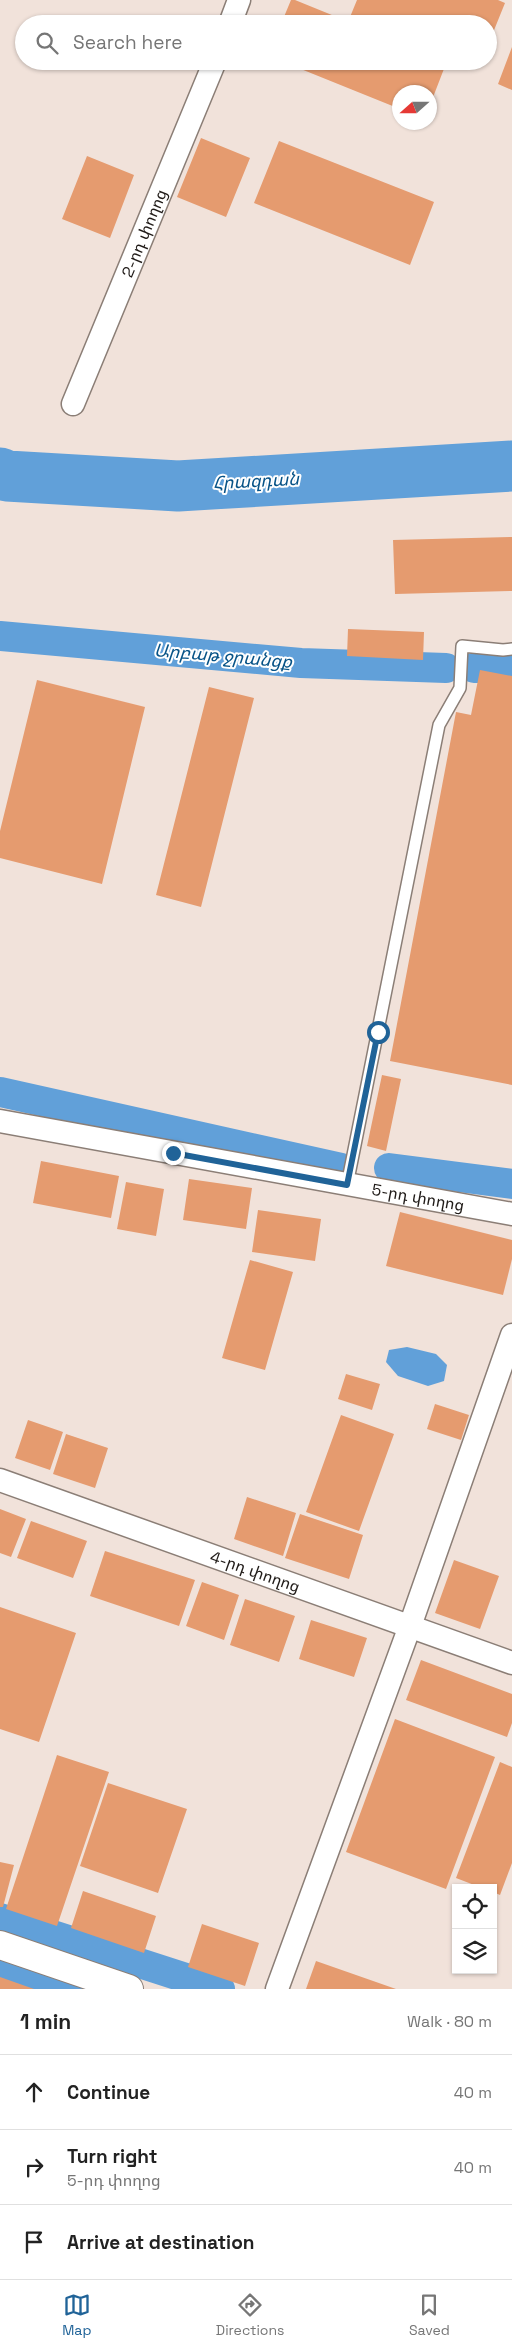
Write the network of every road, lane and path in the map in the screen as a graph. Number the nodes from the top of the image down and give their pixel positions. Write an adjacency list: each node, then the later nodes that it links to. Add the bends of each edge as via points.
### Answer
1 (239, 0): 2 (street)
2 (233, 15)
3 (211, 70): 4 (street, 2-րդ փողոց)
4 (73, 404)
5 (512, 648): 7 (lane, via 462,646 460,688 439,726)
6 (0, 1121): 7 (street, 5-րդ փողոց)
7 (347, 1185): 8 (street, 5-րդ փողոց)
8 (512, 1214)
9 (512, 1335): 11 (street)
10 (0, 1480): 11 (street, 4-րդ փողոց)
11 (410, 1626): 12 (street, 4-րդ փողոց); 15 (street)
12 (512, 1663)
13 (0, 1946): 14 (main road)
14 (129, 1989)
15 (277, 1989)

